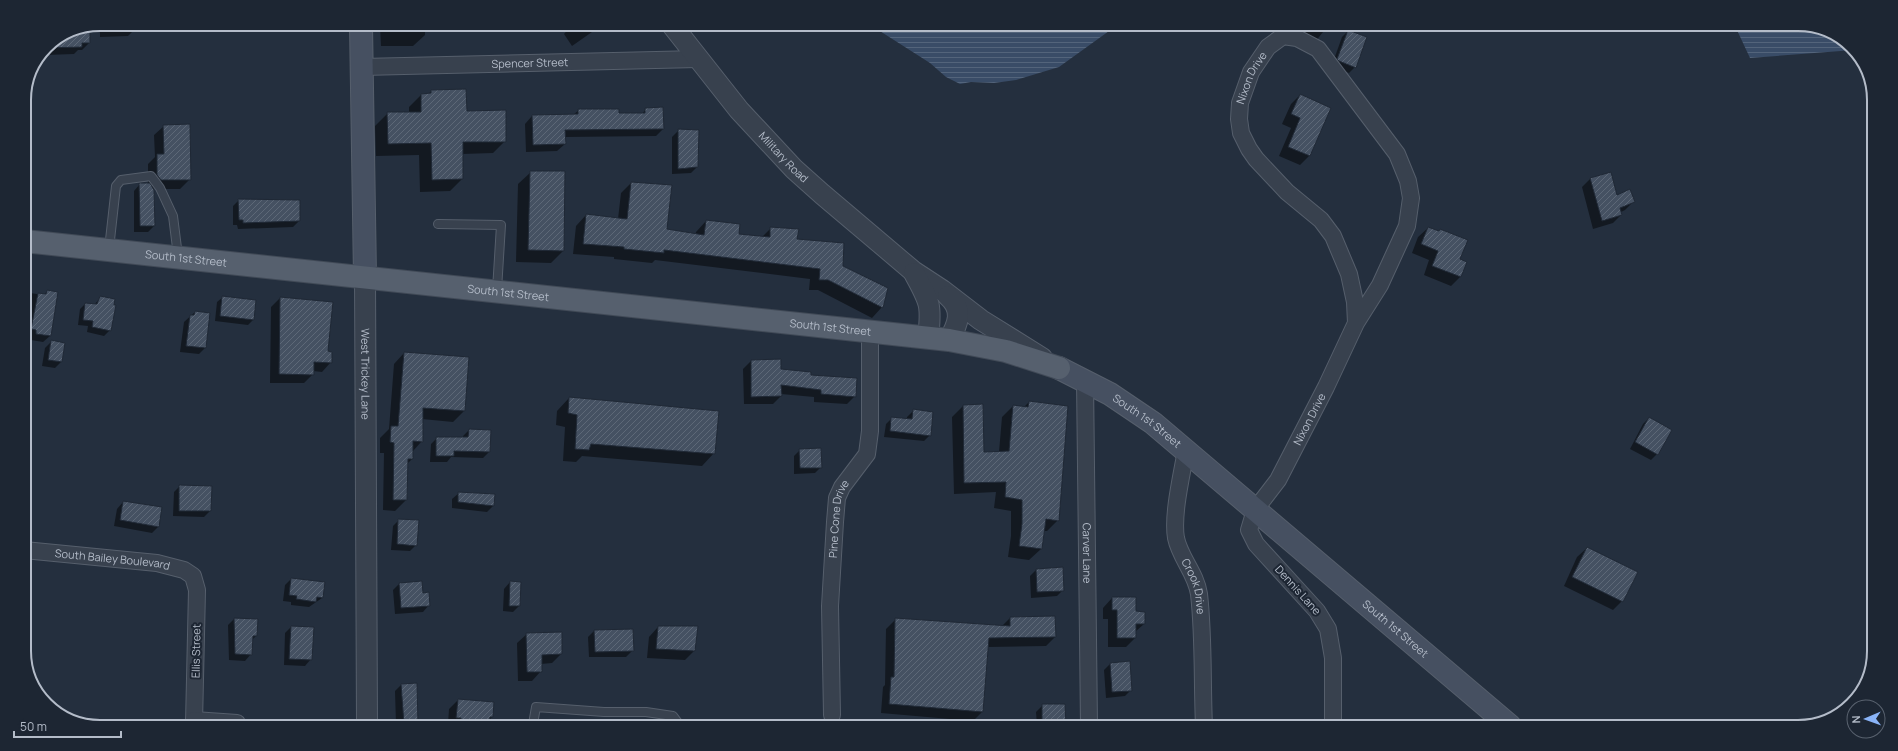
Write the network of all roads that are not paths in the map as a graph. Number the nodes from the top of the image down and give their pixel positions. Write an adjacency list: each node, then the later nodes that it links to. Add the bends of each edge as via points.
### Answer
1 (361, 31): 4 (main road, West Trickey Lane)
2 (677, 31): 3 (street, Military Road)
3 (698, 59): 4 (street, Spencer Street); 9 (street, Military Road, via 739,110 794,169)
4 (362, 67): 10 (main road, West Trickey Lane)
5 (438, 224): 12 (lane, via 501,225)
6 (31, 242): 7 (main road, South 1st Street)
7 (109, 250): 8 (main road, South 1st Street); 8 (lane, via 116,186 121,180 152,176 173,216)
8 (178, 258): 10 (main road, South 1st Street)
9 (914, 271): 11 (street, Military Road); 15 (street, Military Road, via 929,302)
10 (365, 277): 12 (main road, South 1st Street); 24 (street, West Trickey Lane)
11 (942, 290): 15 (street, Military Road, via 954,301 958,310 957,326); 16 (street, Military Road, via 982,320)
12 (497, 291): 14 (main road, South 1st Street)
13 (1356, 323): 13 (street, Nixon Drive, via 1380,285 1408,226 1411,204 1408,181 1397,154 1318,48 1297,38 1283,36 1268,47 1251,72 1240,103 1241,133 1256,159 1287,192 1321,220 1333,236 1349,274); 19 (street, Nixon Drive, via 1278,480)
14 (870, 331): 15 (main road, South 1st Street); 22 (street, Pine Cone Drive, via 870,431 867,454 842,487 837,498 830,606)
15 (938, 339): 16 (main road, South 1st Street, via 1006,351)
16 (1059, 368): 17 (main road, South 1st Street)
17 (1085, 380): 18 (main road, South 1st Street, via 1152,423); 27 (street, Carver Lane)
18 (1186, 450): 19 (main road, South 1st Street); 28 (street, Crook Drive, via 1177,508 1176,538 1193,574 1198,592 1203,639)
19 (1256, 510): 29 (street, Dennis Lane, via 1249,530 1256,544 1317,611 1328,629 1333,658); 30 (main road, South 1st Street)
20 (31, 551): 21 (street, South Bailey Boulevard, via 157,564 184,570)
21 (195, 580): 23 (street, Ellis Street, via 197,645)
22 (832, 715)
23 (194, 720)
24 (367, 720)
25 (534, 720): 26 (lane, via 536,707 646,712 673,716)
26 (676, 720)
27 (1089, 720)
28 (1204, 720)
29 (1333, 720)
30 (1503, 720)

